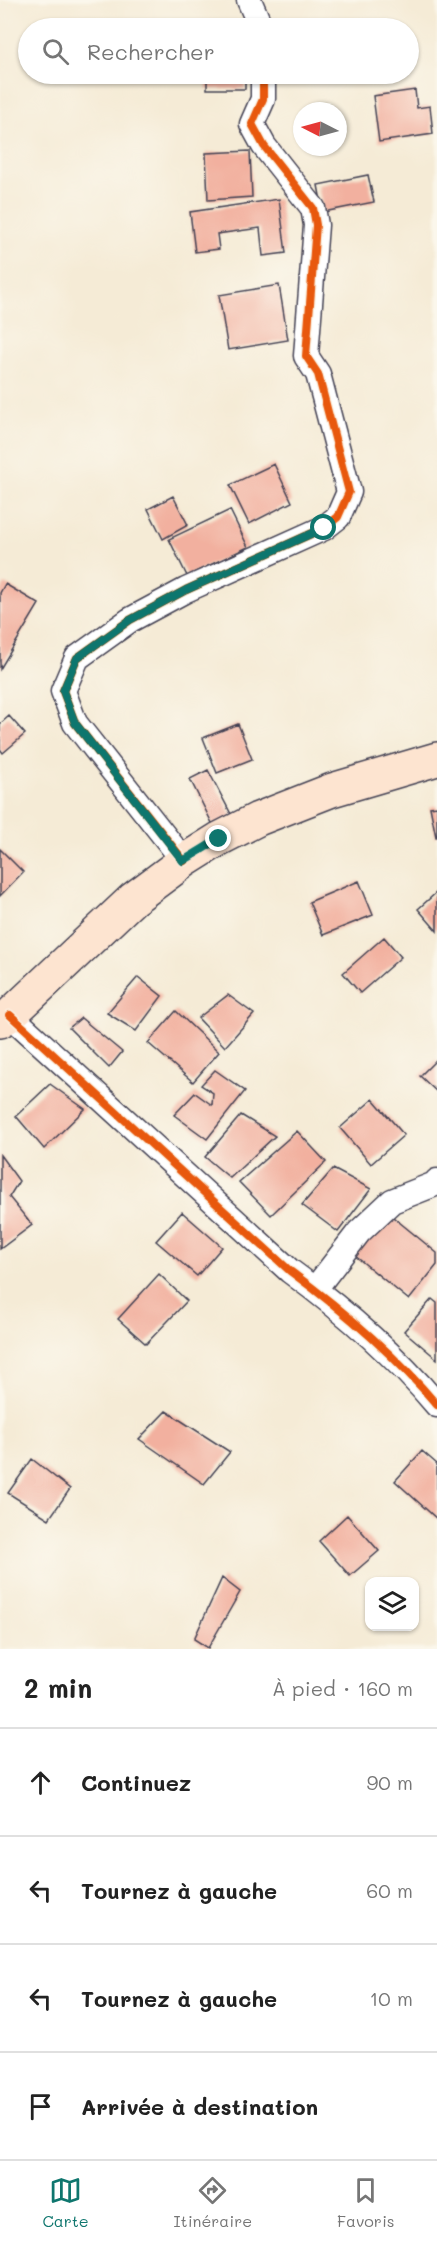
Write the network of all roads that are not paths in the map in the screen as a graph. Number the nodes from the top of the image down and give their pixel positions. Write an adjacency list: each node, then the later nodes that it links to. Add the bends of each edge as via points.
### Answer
1 (249, 0): 2 (street)
2 (257, 18)
3 (263, 84): 5 (street, via 263,99 252,124 264,146 313,208 316,225 306,356 318,374 349,492 338,518 324,528 186,590 130,620 77,658 63,691 75,723)
4 (437, 759): 5 (street, via 332,790 258,819)
5 (183, 861): 6 (street, via 133,899)
6 (5, 1018): 8 (street)
7 (437, 1181): 8 (street, via 392,1201 358,1232)
8 (315, 1289): 9 (street, via 408,1371)
9 (437, 1405)

